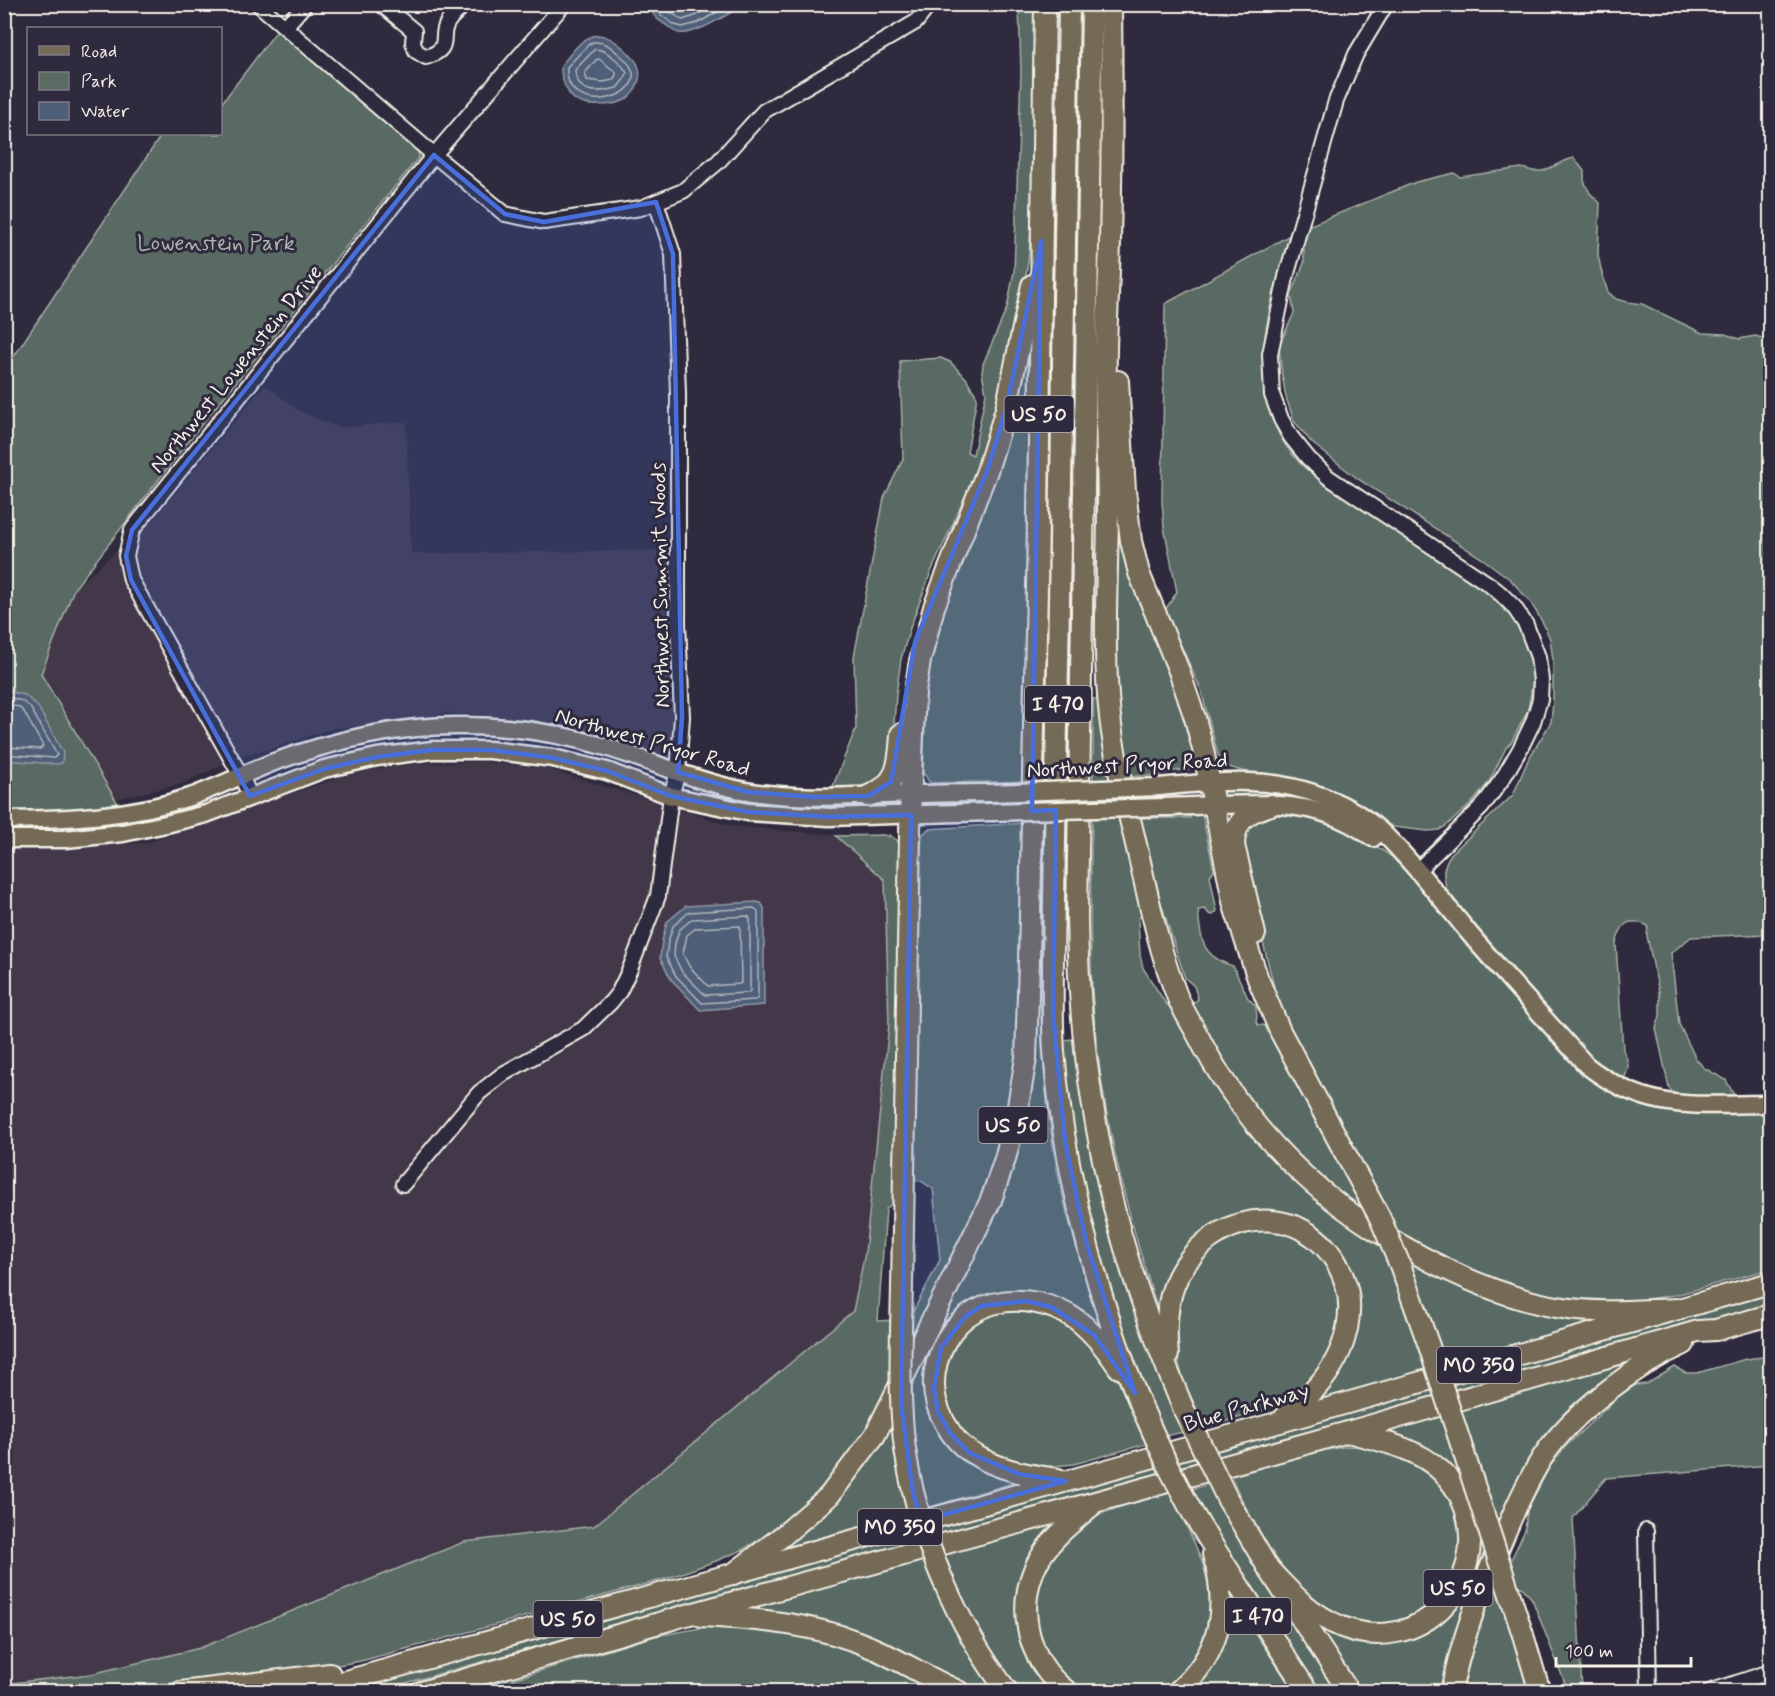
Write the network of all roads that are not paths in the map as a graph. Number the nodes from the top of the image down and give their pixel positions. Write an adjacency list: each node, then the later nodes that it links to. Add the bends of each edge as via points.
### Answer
1 (258, 4): 12 (street)
2 (305, 4): 12 (street)
3 (381, 4): 4 (street, via 414,31 416,51 426,57 438,53 444,45 444,31)
4 (464, 4)
5 (564, 4): 13 (street, Northwest Lowenstein Drive)
6 (930, 4): 14 (street, via 916,22 764,111 718,162 683,191)
7 (1045, 4): 16 (highway, US 50)
8 (1069, 4): 39 (highway, I 470, via 1054,1050 1065,1140 1084,1231)
9 (1092, 4): 38 (highway, I 470, via 1077,917 1080,996 1108,1187)
10 (1111, 4): 15 (highway)
11 (1386, 4): 30 (street, via 1356,54 1336,101 1286,277 1270,354 1272,395 1291,437 1329,477 1490,585 1514,607 1533,640 1541,680 1533,722 1503,778 1482,807)
12 (285, 27): 13 (street)
13 (434, 155): 14 (street, via 505,214 544,222 641,208); 19 (street, Northwest Lowenstein Drive, via 132,530 126,556 131,580)
14 (656, 202): 18 (street, Northwest Summit Woods, via 673,254 682,717)
15 (1110, 240): 20 (highway, via 1131,541 1139,573 1195,718); 35 (highway, via 1106,351 1110,719 1159,942 1178,998 1200,1041 1244,1111 1305,1177 1334,1202 1408,1249 1526,1301 1566,1309)
16 (1041, 241): 17 (highway, via 1006,410 987,471); 47 (highway, US 50, via 1029,961 1026,1058 1017,1112 991,1200 875,1435 829,1496)
17 (953, 555): 21 (highway, via 934,607 918,671); 24 (highway, via 929,603 908,669 894,776 884,788)
18 (678, 772): 19 (main road, Northwest Pryor Road, via 562,736 456,726 377,733 322,746); 23 (street, Northwest Summit Woods); 24 (main road, Northwest Pryor Road, via 708,783 771,794)
19 (241, 776): 22 (street, Northwest Lowenstein Drive); 28 (main road, Northwest Pryor Road, via 190,797 147,808 83,818)
20 (1209, 782): 21 (main road, Northwest Pryor Road, bridge); 26 (highway); 30 (main road, Northwest Pryor Road, via 1276,784 1331,800 1385,835)
21 (911, 794): 24 (main road, Northwest Pryor Road); 27 (highway)
22 (250, 796): 23 (main road, Northwest Pryor Road, via 324,769 432,750 490,750 554,758 607,771); 29 (main road, Northwest Pryor Road, via 206,814 123,833)
23 (671, 796): 27 (main road, Northwest Pryor Road, via 748,812 792,816); 33 (street, Northwest Summit Woods, via 658,896 619,992 583,1029 503,1074 479,1093)
24 (868, 796)
25 (1271, 805): 26 (main road, Northwest Pryor Road); 30 (main road, Northwest Pryor Road, via 1328,814 1359,828); 31 (highway, via 1247,815 1236,828 1234,845)
26 (1213, 806): 27 (main road, Northwest Pryor Road, bridge); 31 (highway, via 1234,906)
27 (911, 815): 55 (highway, bridge, via 902,1285 901,1404 905,1449 925,1535 945,1585)
28 (4, 820)
29 (4, 839)
30 (1417, 871): 32 (main road, Northwest Pryor Road, via 1586,1065 1602,1078 1641,1097 1666,1103)
31 (1271, 1010): 61 (highway, bridge, via 1380,1218 1400,1265)
32 (1770, 1104)
33 (403, 1184)
34 (1770, 1283): 35 (highway, Blue Parkway / MO 350)
35 (1677, 1309): 40 (highway, Blue Parkway / MO 350)
36 (1770, 1315): 37 (highway, MO 350)
37 (1716, 1330): 41 (highway, MO 350, via 1698,1331); 60 (highway, via 1668,1351 1617,1384 1590,1405 1543,1456 1513,1512 1465,1632)
38 (1171, 1380): 40 (highway, via 1166,1317 1180,1271 1193,1254 1227,1227 1266,1219 1288,1224 1311,1234 1328,1250 1342,1272 1350,1314 1331,1368); 46 (highway, I 470, bridge, via 1228,1500)
39 (1135, 1393): 42 (highway, via 1094,1335 1051,1307 1003,1301 982,1306 952,1330 941,1348 934,1389 938,1412 951,1434 970,1453 993,1465 1019,1474); 45 (highway, I 470, bridge, via 1168,1466)
40 (1280, 1422): 42 (highway, Blue Parkway / MO 350)
41 (1348, 1432): 43 (highway, US 50); 46 (highway, US 50, via 1408,1449 1441,1470 1453,1484 1469,1521 1471,1540 1460,1584 1450,1600 1423,1622 1385,1634 1343,1628 1320,1617)
42 (1066, 1480): 47 (highway, Blue Parkway / MO 350)
43 (1096, 1502): 48 (highway, US 50); 56 (highway, via 1042,1555 1029,1582 1025,1607 1029,1639 1040,1662)
44 (1646, 1531): 62 (street)
45 (1209, 1540): 57 (highway, via 1219,1583 1216,1637 1203,1664); 58 (highway, I 470)
46 (1268, 1568): 59 (highway, I 470)
47 (733, 1574): 49 (highway, US 50)
48 (683, 1616): 53 (highway, US 50); 54 (highway, via 747,1618 817,1630 876,1650)
49 (404, 1664): 51 (highway); 52 (highway, US 50)
50 (1770, 1672): 63 (street)
51 (182, 1692)
52 (306, 1692)
53 (421, 1692)
54 (960, 1692)
55 (1008, 1692)
56 (1068, 1692)
57 (1177, 1692)
58 (1308, 1692)
59 (1350, 1692)
60 (1452, 1692)
61 (1540, 1692)
62 (1649, 1692)
63 (1709, 1692)

